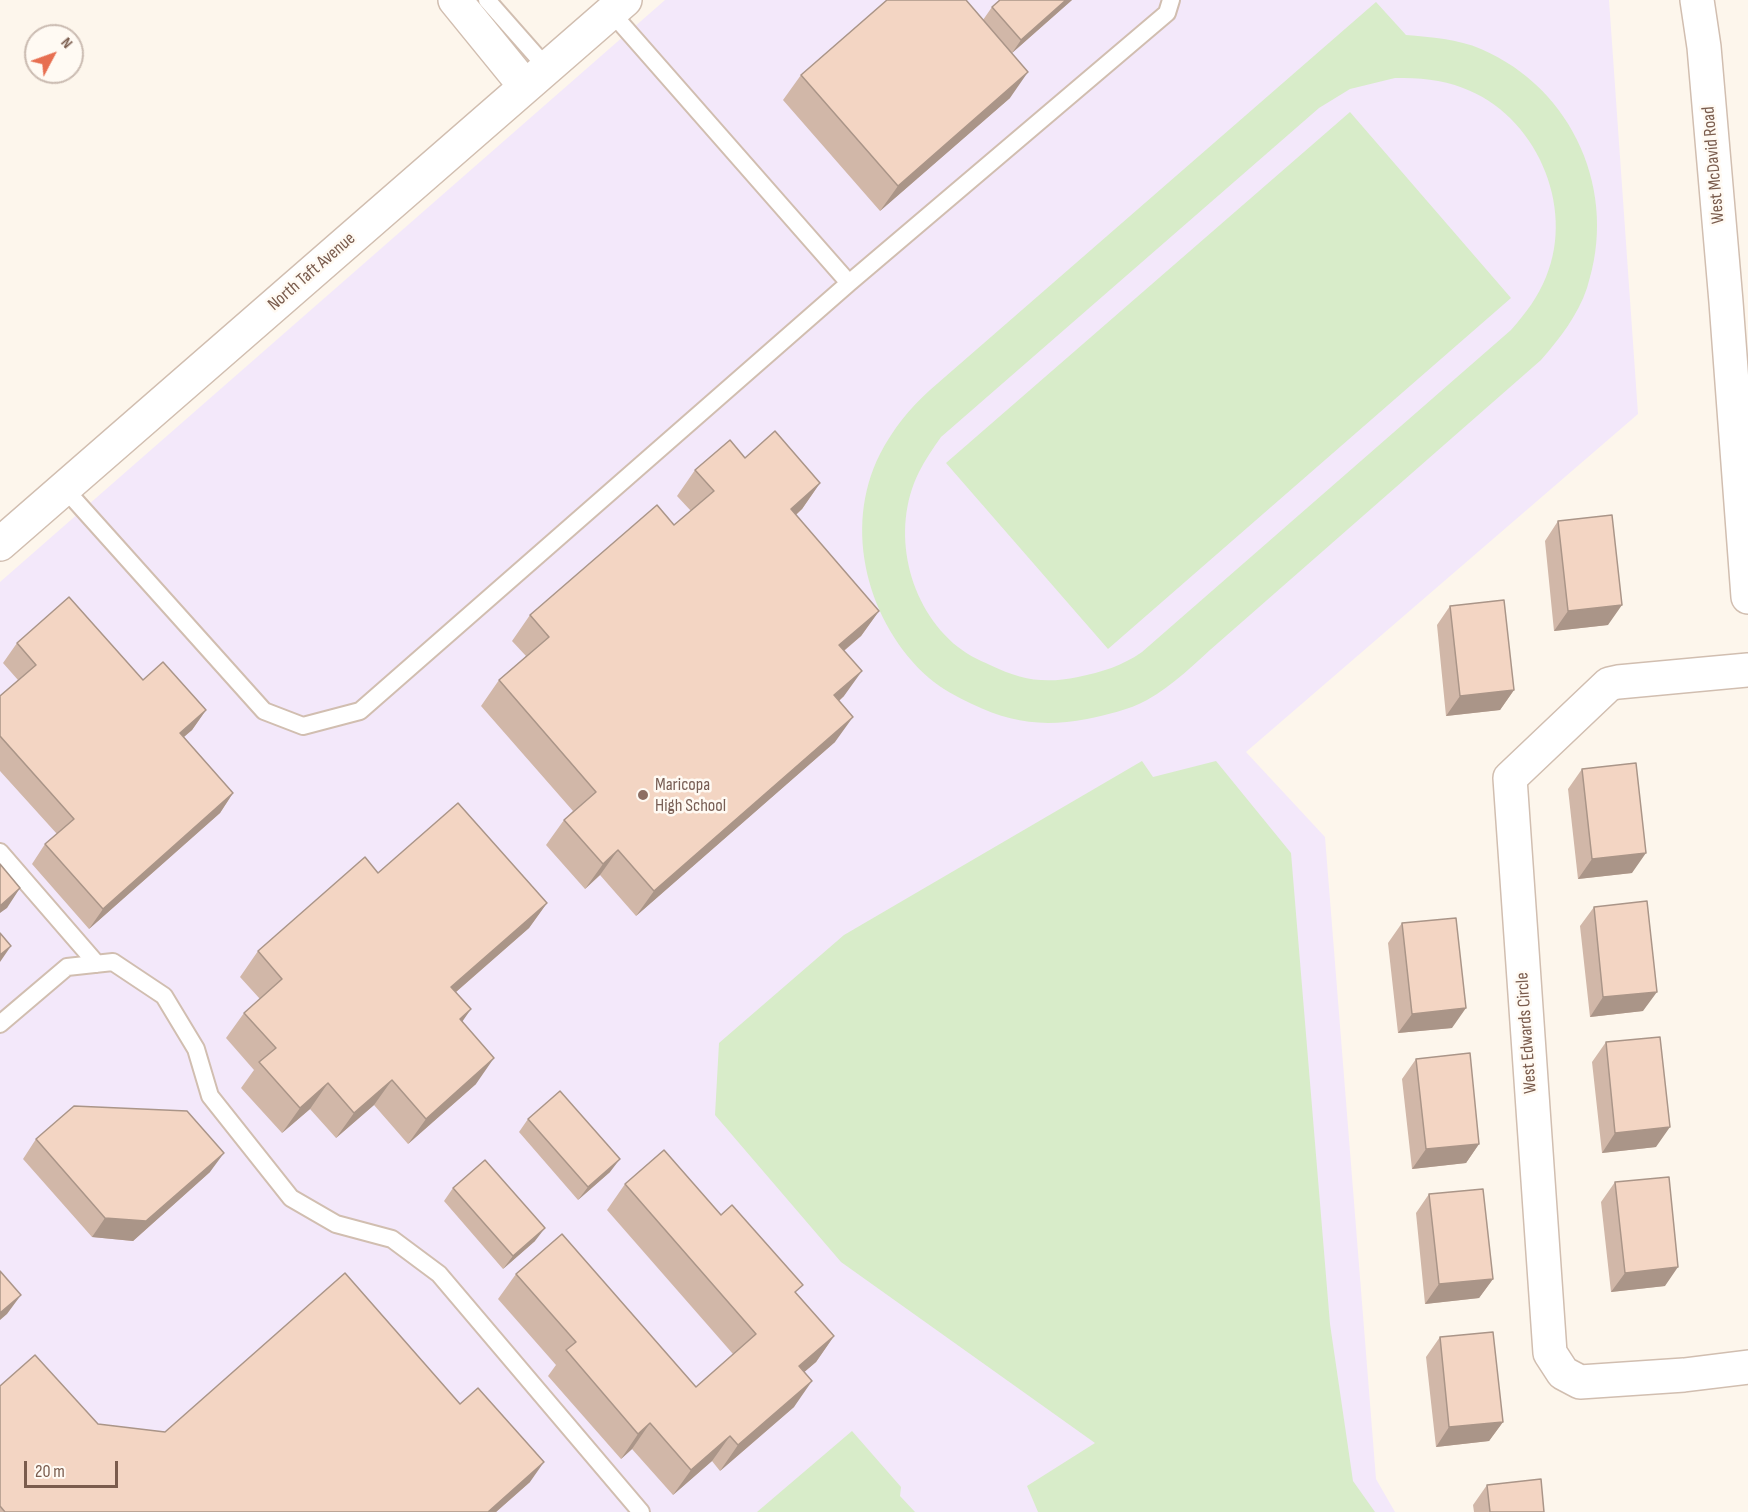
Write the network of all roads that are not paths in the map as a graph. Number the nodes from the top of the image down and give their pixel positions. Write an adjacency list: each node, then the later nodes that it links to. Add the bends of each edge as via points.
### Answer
1 (455, 0): 6 (street)
2 (487, 0): 6 (lane)
3 (1171, 0): 7 (lane, via 1167,13)
4 (1697, 0): 8 (street, West McDavid Road)
5 (618, 6): 6 (street, North Taft Avenue); 7 (lane)
6 (536, 77): 9 (street, North Taft Avenue)
7 (849, 283): 9 (lane, via 360,711 303,726 264,711)
8 (1737, 293): 11 (street, West McDavid Road)
9 (64, 488): 10 (street, North Taft Avenue)
10 (0, 544)
11 (1748, 597)
12 (1748, 670): 16 (street, West Edwards Circle, via 1608,684 1510,778 1550,1353 1563,1372 1580,1382)
13 (0, 852): 14 (lane)
14 (97, 964): 15 (lane, via 67,967); 17 (lane, via 113,962 164,996 196,1048 210,1096 291,1198 336,1224 392,1239 439,1274)
15 (0, 1024)
16 (1748, 1367)
17 (641, 1512)

